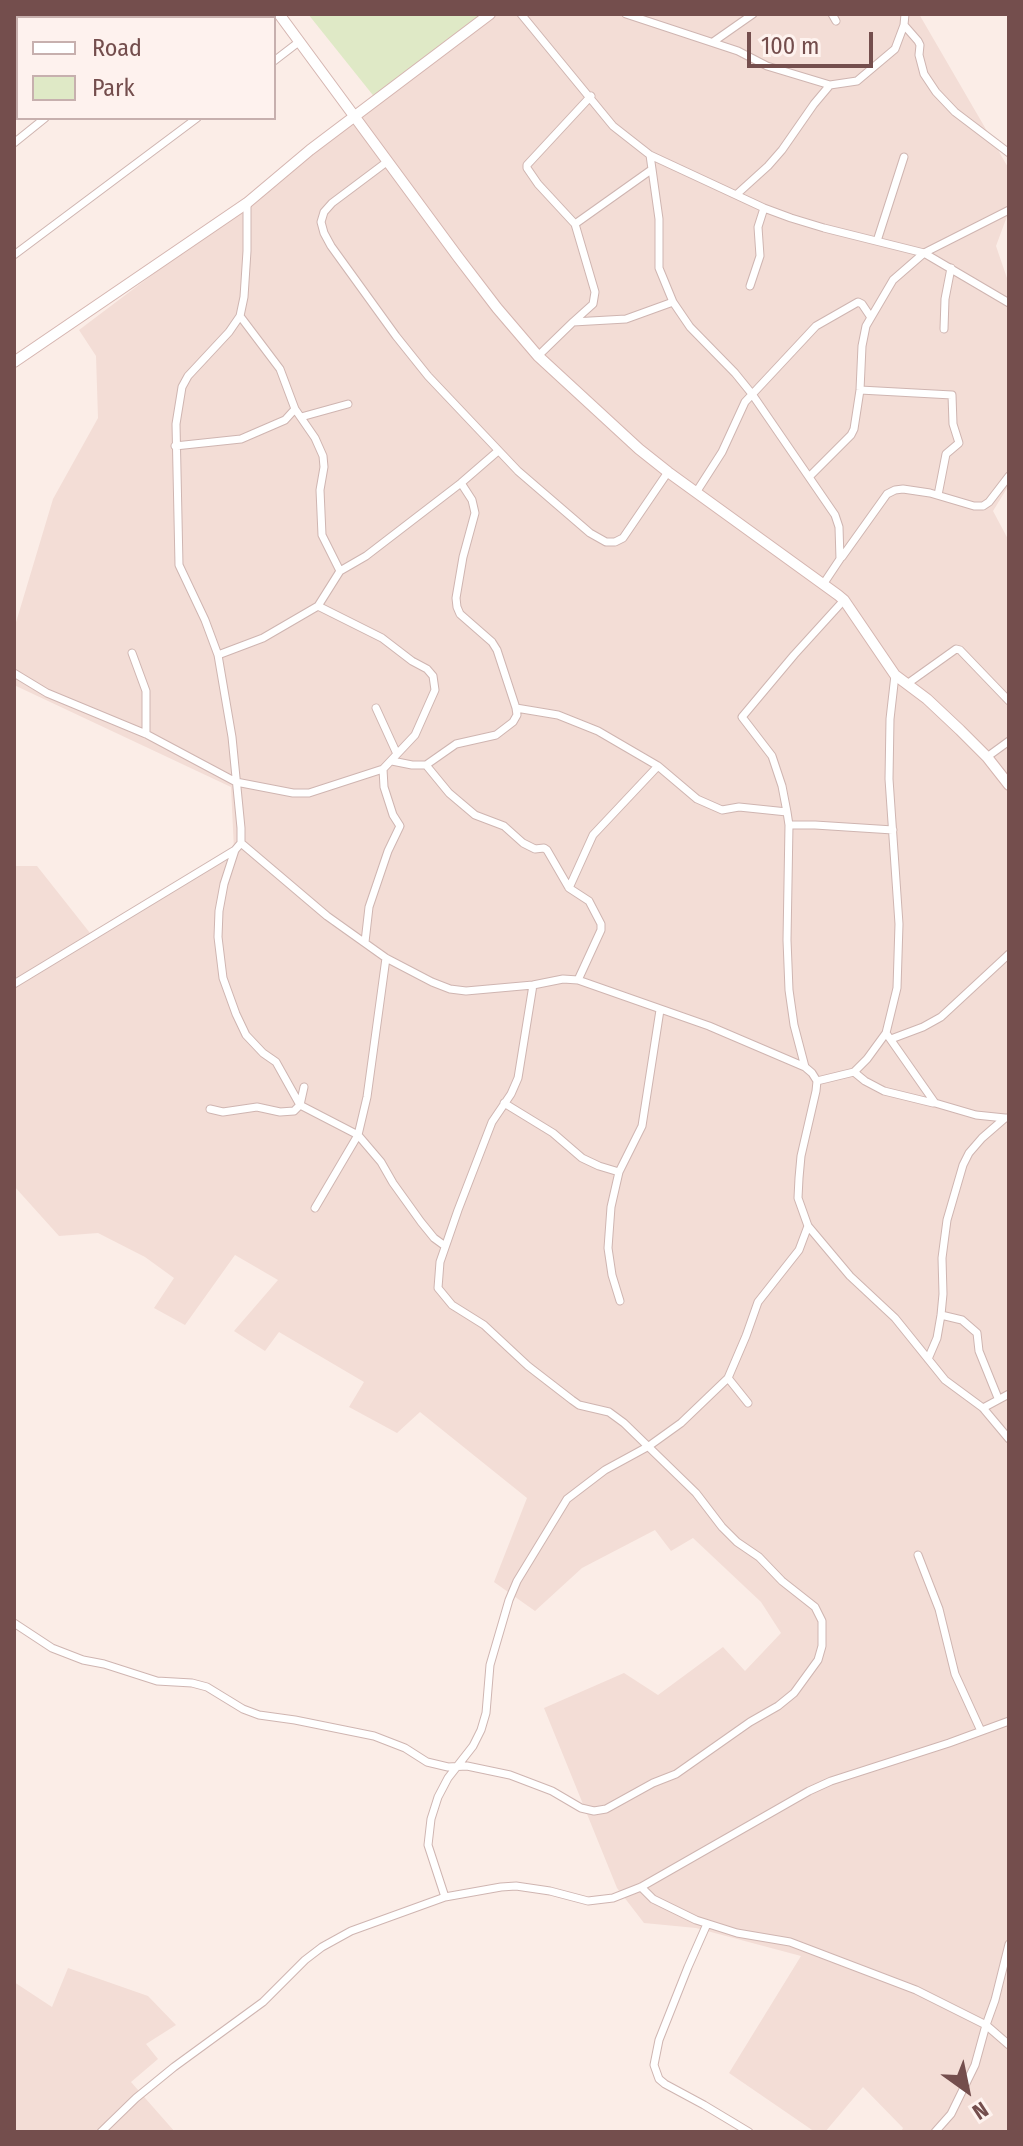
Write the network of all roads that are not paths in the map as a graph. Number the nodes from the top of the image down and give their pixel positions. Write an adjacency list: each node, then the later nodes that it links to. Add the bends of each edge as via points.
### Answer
1 (279, 14): 8 (street)
2 (490, 14): 13 (street)
3 (521, 14): 12 (street)
4 (626, 14): 9 (street)
5 (753, 14): 9 (street)
6 (905, 14): 7 (street)
7 (904, 25): 11 (street, via 895,49 857,81); 17 (street, via 920,45 924,74 936,92)
8 (300, 41): 10 (street); 13 (street)
9 (713, 42): 11 (street)
10 (276, 59)
11 (830, 85): 22 (street, via 782,150)
12 (591, 96): 18 (street, via 619,131); 26 (street, via 527,165)
13 (354, 117): 20 (street); 23 (street)
14 (43, 120): 16 (street)
15 (194, 120): 29 (street)
16 (14, 143)
17 (1009, 153)
18 (650, 155): 21 (street); 22 (street)
19 (904, 157): 27 (street)
20 (388, 161): 38 (street); 46 (street, via 332,203 321,222 324,233 412,357)
21 (651, 170): 26 (street); 32 (street, via 659,268)
22 (736, 195): 24 (street)
23 (247, 203): 34 (street); 39 (street)
24 (764, 208): 27 (street); 31 (street, via 758,227 760,256)
25 (1009, 210): 28 (street)
26 (575, 224): 36 (street, via 595,292 593,304)
27 (877, 241): 28 (street)
28 (924, 253): 30 (street); 35 (street, via 893,280)
29 (14, 255)
30 (951, 268): 33 (street); 37 (street)
31 (750, 286)
32 (673, 302): 36 (street, via 626,319); 41 (street)
33 (1009, 303)
34 (240, 316): 43 (street, via 280,369); 45 (street, via 182,387)
35 (870, 316): 40 (street); 41 (street, via 858,302 816,326)
36 (573, 322): 38 (street)
37 (944, 329)
38 (538, 356): 47 (street)
39 (14, 362)
40 (860, 390): 49 (street, via 851,435); 52 (street, via 952,395 959,443 946,454)
41 (752, 394): 49 (street); 51 (street)
42 (348, 404): 44 (street)
43 (295, 409): 44 (street); 45 (street, via 285,420 241,439)
44 (301, 417): 54 (street, via 323,456 322,535)
45 (175, 446): 59 (street, via 179,565)
46 (498, 451): 47 (street, via 606,542 623,538); 50 (street)
47 (668, 472): 51 (street)
48 (1009, 476): 52 (street, via 983,506)
49 (809, 477): 53 (street, via 835,515)
50 (461, 483): 54 (street); 65 (street, via 475,513 457,607 497,650)
51 (697, 491): 55 (street)
52 (938, 495): 53 (street, via 903,489 887,494)
53 (840, 559): 55 (street)
54 (340, 571): 57 (street)
55 (824, 583): 56 (street)
56 (844, 600): 61 (street); 75 (street, via 742,717 772,756)
57 (318, 606): 59 (street, via 263,638); 69 (street, via 382,638 431,673 433,698 415,735)
58 (132, 653): 66 (street, via 146,691)
59 (218, 655): 73 (street)
60 (14, 673): 66 (street, via 64,701)
61 (895, 675): 62 (street); 77 (street, via 889,766)
62 (907, 684): 63 (street, via 956,649); 68 (street)
63 (1009, 701)
64 (376, 708): 69 (street)
65 (516, 708): 70 (street, via 513,722 496,735 456,744); 71 (street, via 589,727)
66 (146, 734): 73 (street)
67 (1009, 741): 68 (street)
68 (987, 757): 74 (street)
69 (394, 758): 70 (street); 72 (street)
70 (426, 765): 80 (street, via 475,815 504,826 535,849 546,849)
71 (658, 766): 75 (street, via 697,799 722,810); 80 (street, via 593,835)
72 (383, 769): 73 (street, via 309,793); 81 (street, via 384,787 400,826 369,907)
73 (236, 782): 78 (street)
74 (1009, 785)
75 (787, 812): 76 (street)
76 (789, 825): 77 (street); 89 (street, via 789,990)
77 (893, 830): 88 (street, via 898,966)
78 (241, 843): 79 (street); 81 (street)
79 (235, 850): 85 (street); 95 (street, via 219,911 223,978 246,1035 276,1062)
80 (569, 888): 84 (street, via 591,904 601,927)
81 (365, 942): 83 (street)
82 (1009, 954): 88 (street, via 941,1017)
83 (386, 958): 86 (street, via 450,989); 98 (street)
84 (578, 980): 86 (street); 87 (street)
85 (14, 984)
86 (533, 985): 93 (street, via 520,1071)
87 (660, 1010): 89 (street); 99 (street, via 642,1126)
88 (888, 1036): 90 (street); 94 (street)
89 (805, 1067): 91 (street)
90 (854, 1072): 91 (street); 94 (street, via 884,1091)
91 (817, 1081): 101 (street, via 799,1178 798,1198)
92 (304, 1087): 95 (street)
93 (504, 1103): 99 (street, via 582,1158); 102 (street)
94 (935, 1103): 97 (street)
95 (300, 1105): 96 (street, via 280,1112 257,1107); 98 (street)
96 (210, 1109)
97 (1007, 1118): 104 (street, via 978,1142 963,1165 944,1239)
98 (358, 1135): 100 (street); 102 (street, via 421,1222)
99 (619, 1172): 103 (street, via 608,1236)
100 (315, 1208)
101 (808, 1226): 105 (street); 106 (street, via 799,1250 758,1302)
102 (445, 1246): 112 (street, via 438,1285 452,1305 484,1325 572,1400 617,1417)
103 (620, 1301)
104 (941, 1315): 105 (street); 108 (street, via 962,1320 977,1333)
105 (928, 1359): 110 (street, via 945,1380)
106 (728, 1378): 109 (street); 112 (street)
107 (1009, 1394): 108 (street)
108 (998, 1398): 110 (street)
109 (748, 1403)
110 (983, 1408): 111 (street)
111 (1009, 1439)
112 (649, 1446): 117 (street, via 605,1470 567,1499 553,1519 513,1590 490,1665 481,1730); 117 (street, via 737,1542 815,1607 822,1621 818,1660 778,1706 676,1774 606,1809 581,1808 510,1775)
113 (918, 1555): 116 (street, via 939,1609 955,1674)
114 (14, 1623): 117 (street, via 52,1648 83,1660 157,1681 192,1683 252,1713 374,1736 427,1762)
115 (1009, 1721): 116 (street)
116 (981, 1731): 118 (street, via 809,1791)
117 (457, 1766): 119 (street, via 438,1797 428,1837)
118 (641, 1887): 119 (street, via 588,1901 516,1886); 120 (street, via 653,1899)
119 (445, 1897): 124 (street, via 335,1938)
120 (707, 1924): 122 (street, via 790,1942 916,1990); 125 (street, via 659,2040 654,2065 665,2084)
121 (1009, 1944): 122 (street)
122 (986, 2025): 123 (street); 126 (street, via 966,2085)
123 (1009, 2045)
124 (101, 2132)
125 (749, 2132)
126 (935, 2132)

